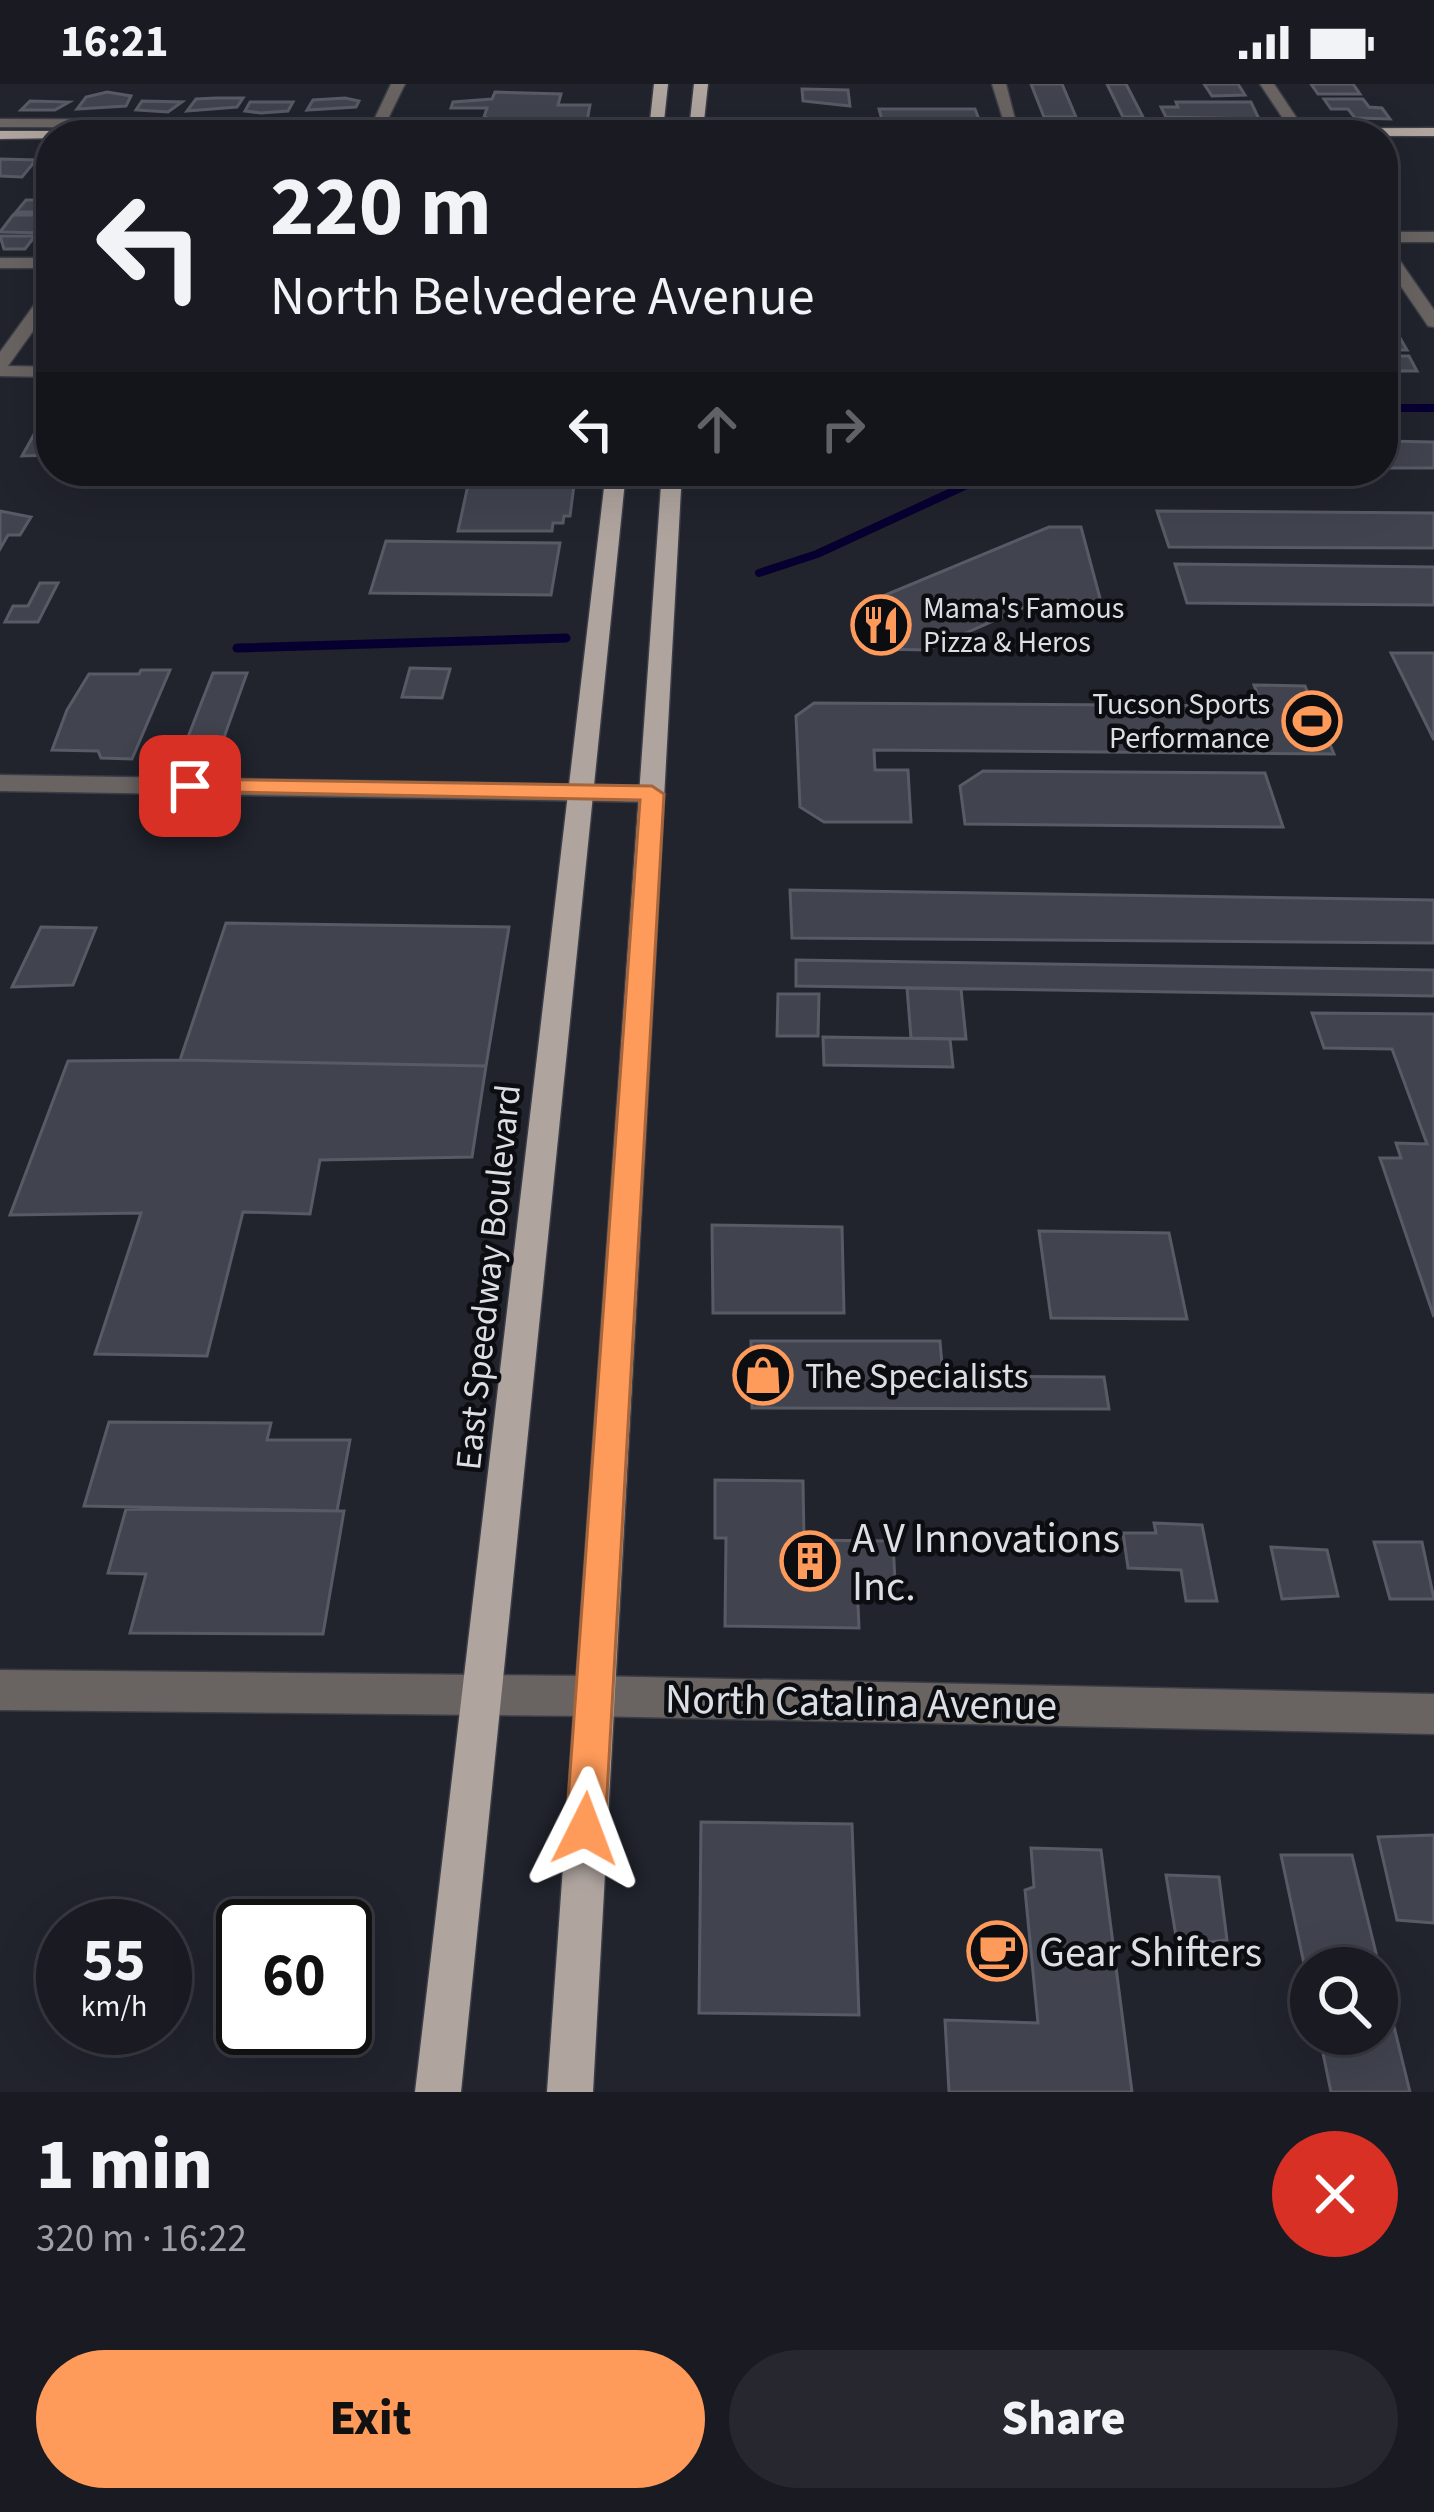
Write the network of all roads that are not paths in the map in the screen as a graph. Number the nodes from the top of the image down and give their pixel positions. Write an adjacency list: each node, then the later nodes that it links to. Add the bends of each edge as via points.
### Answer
1 (398, 84): 6 (street)
2 (662, 84): 7 (main road)
3 (701, 84): 8 (main road)
4 (999, 84): 9 (street)
5 (1267, 84): 10 (street)
6 (381, 120)
7 (657, 120)
8 (697, 120)
9 (1010, 120)
10 (1291, 120)
11 (0, 123): 12 (street)
12 (36, 124)
13 (1398, 132): 14 (main road)
14 (1434, 132)
15 (0, 135): 16 (main road)
16 (36, 135)
17 (1398, 145): 18 (main road)
18 (1434, 145)
19 (1398, 237): 20 (street)
20 (1434, 237)
21 (0, 263): 22 (street)
22 (36, 263)
23 (1398, 270): 25 (street)
24 (36, 316): 26 (street)
25 (1434, 322)
26 (0, 368): 27 (street)
27 (36, 371)
28 (614, 486): 31 (main road, East Speedway Boulevard)
29 (672, 486): 32 (main road)
30 (0, 783): 31 (street)
31 (578, 793): 32 (street); 34 (main road, East Speedway Boulevard)
32 (652, 794): 35 (main road)
33 (0, 1690): 34 (street, North Catalina Avenue)
34 (481, 1695): 35 (street, North Catalina Avenue); 37 (main road, East Speedway Boulevard)
35 (593, 1696): 36 (street, North Catalina Avenue); 38 (main road)
36 (1434, 1714)
37 (438, 2092)
38 (570, 2092)

